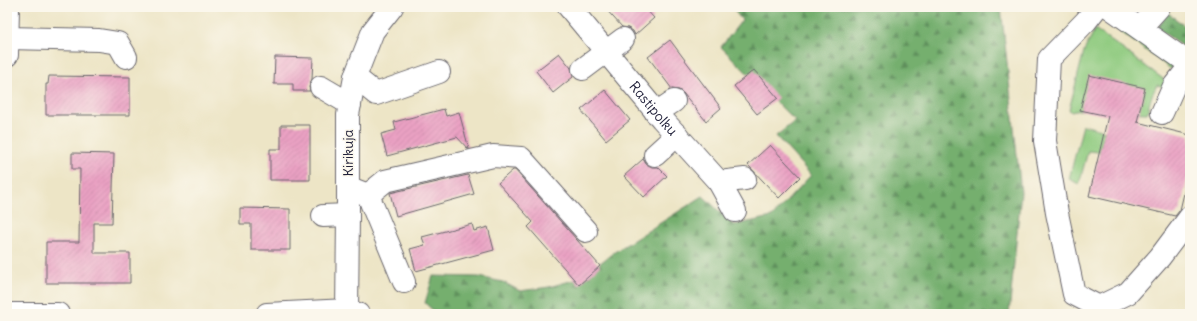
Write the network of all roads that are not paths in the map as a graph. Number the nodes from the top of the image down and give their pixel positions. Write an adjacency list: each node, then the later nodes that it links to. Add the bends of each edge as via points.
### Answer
1 (8, 7): 8 (street)
2 (392, 7): 16 (street, Kirikuja, via 373,31)
3 (569, 7): 10 (street, Rastipolku)
4 (1097, 7): 29 (street, via 1049,59 1045,141 1074,294 1099,307 1128,293 1160,257)
5 (1109, 7): 7 (street)
6 (1159, 7): 7 (street)
7 (1140, 28): 13 (street)
8 (7, 38): 11 (street); 12 (street, via 99,40 118,43)
9 (623, 39): 10 (street)
10 (606, 52): 14 (street); 20 (street, Rastipolku, via 620,83 665,106)
11 (7, 55)
12 (126, 57)
13 (1190, 65): 19 (street, via 1174,86)
14 (583, 69)
15 (439, 72): 16 (street, via 376,94)
16 (355, 77): 18 (street, Kirikuja)
17 (321, 87): 18 (street)
18 (350, 104): 24 (street, Kirikuja)
19 (1162, 113)
20 (677, 135): 21 (street); 23 (street, Rastipolku)
21 (655, 155)
22 (745, 179): 23 (street)
23 (719, 182): 26 (street, Rastipolku)
24 (348, 187): 25 (street); 27 (street, Kirikuja)
25 (368, 195): 30 (street, via 384,181 493,156 521,158); 31 (street)
26 (735, 211)
27 (348, 215): 28 (street); 32 (street, Kirikuja)
28 (322, 216)
29 (1190, 217)
30 (586, 231)
31 (404, 282)
32 (351, 313): 35 (street)
33 (10, 314): 34 (street)
34 (58, 314)
35 (267, 314)

